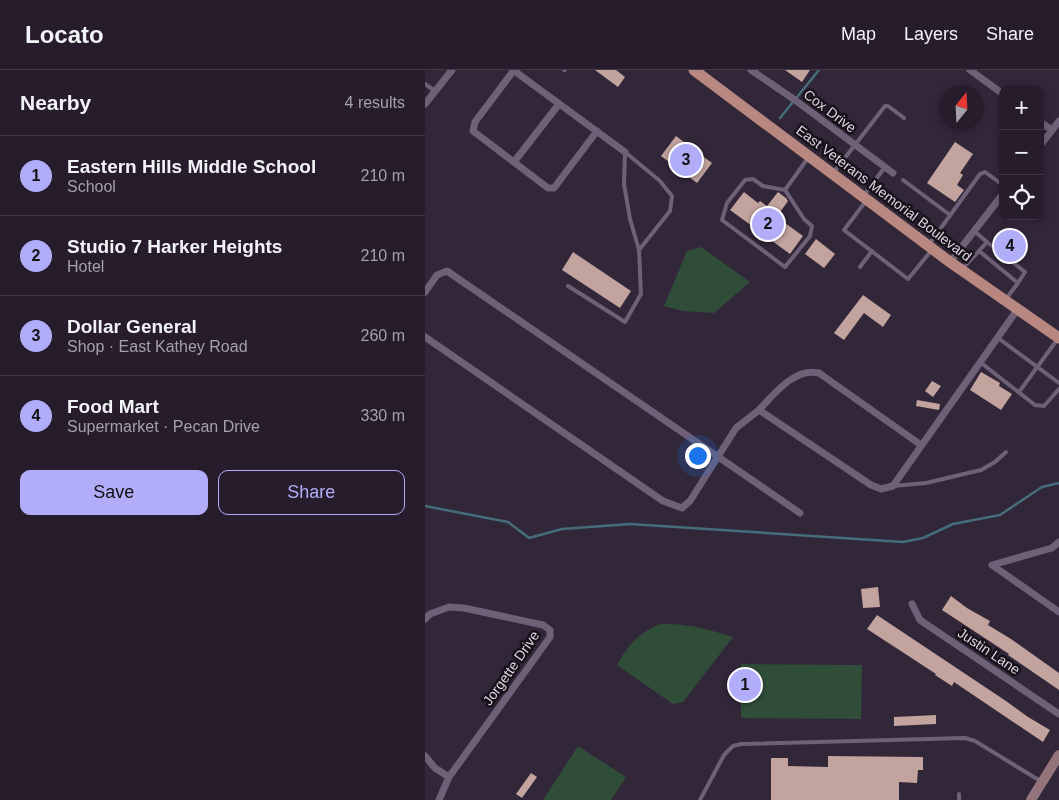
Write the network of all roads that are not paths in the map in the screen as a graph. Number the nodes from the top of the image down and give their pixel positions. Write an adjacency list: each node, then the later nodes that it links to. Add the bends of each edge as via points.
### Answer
1 (452, 70): 7 (street)
2 (513, 70): 10 (street); 20 (street, via 475,122 473,131)
3 (694, 70): 19 (main road, East Veterans Memorial Boulevard)
4 (751, 70): 17 (street, Cox Drive)
5 (970, 70): 8 (street)
6 (425, 84): 7 (lane)
7 (435, 91): 9 (street)
8 (999, 91)
9 (425, 104)
10 (559, 104): 15 (street); 20 (street)
11 (904, 118): 17 (lane, via 885,106)
12 (1059, 121): 14 (street)
13 (1044, 125): 14 (street)
14 (1052, 130): 16 (street)
15 (597, 131): 18 (street); 20 (street, via 554,188 548,188)
16 (1044, 141)
17 (855, 145): 21 (street, Cox Drive); 23 (lane)
18 (625, 152): 33 (lane, via 624,184); 33 (lane, via 660,181 672,196 670,211)
19 (809, 156): 23 (main road, East Veterans Memorial Boulevard); 26 (lane)
20 (514, 162)
21 (885, 167): 22 (street, Cox Drive); 27 (lane)
22 (893, 173)
23 (833, 174): 27 (main road, East Veterans Memorial Boulevard)
24 (903, 180): 29 (lane)
25 (999, 182): 29 (lane, via 985,172 981,174)
26 (785, 190): 26 (lane, via 812,226 810,236 785,267 722,220 727,203 745,180 753,179 763,186)
27 (865, 198): 32 (main road, East Veterans Memorial Boulevard); 34 (lane, via 845,230)
28 (999, 199): 30 (street)
29 (950, 215): 32 (lane)
30 (974, 231): 31 (lane); 36 (street)
31 (987, 242): 35 (lane); 39 (lane, via 1025,272)
32 (931, 247): 34 (lane, via 908,279); 36 (main road, East Veterans Memorial Boulevard)
33 (639, 250): 40 (lane, via 641,294 625,322)
34 (872, 251): 37 (lane)
35 (979, 251): 38 (lane); 39 (lane)
36 (950, 262): 38 (main road, East Veterans Memorial Boulevard)
37 (860, 267)
38 (962, 270): 42 (main road, East Veterans Memorial Boulevard)
39 (1018, 283): 42 (lane)
40 (568, 286)
41 (425, 292): 55 (street, via 437,275 447,271)
42 (1005, 301): 43 (main road, East Veterans Memorial Boulevard)
43 (1017, 310): 45 (street); 46 (main road, East Veterans Memorial Boulevard)
44 (425, 337): 55 (street, via 663,501 682,508)
45 (997, 338): 47 (street); 48 (lane)
46 (1059, 338): 48 (lane)
47 (980, 362): 51 (lane); 53 (street)
48 (1037, 367): 49 (lane); 51 (lane)
49 (1059, 383)
50 (1059, 389): 51 (lane, via 1044,406 1035,405)
51 (1019, 392)
52 (759, 410): 53 (street, via 796,376 812,371); 55 (street, via 736,428); 56 (street, via 871,485 881,489)
53 (921, 445): 56 (street)
54 (1006, 452): 56 (lane, via 981,470)
55 (718, 457): 57 (street)
56 (893, 486)
57 (800, 513)
58 (1059, 542): 60 (street, via 1052,548 992,565)
59 (912, 604): 62 (street, Justin Lane, via 920,620)
60 (1059, 612)
61 (425, 619): 65 (street, Jorgette Drive, via 449,607 464,608 543,624 550,630 550,637)
62 (1059, 714)
63 (425, 756): 65 (street)
64 (1059, 756): 66 (street)
65 (449, 777): 69 (street, Jorgette Drive)
66 (1042, 782): 68 (street); 70 (lane, via 965,738 741,744 723,755)
67 (959, 794): 71 (lane)
68 (1034, 799)
69 (439, 800)
70 (700, 800)
71 (959, 800)

